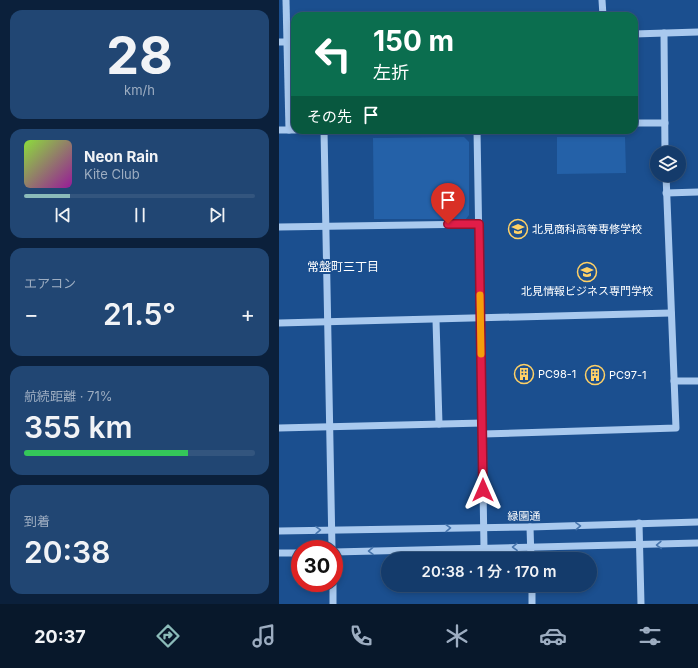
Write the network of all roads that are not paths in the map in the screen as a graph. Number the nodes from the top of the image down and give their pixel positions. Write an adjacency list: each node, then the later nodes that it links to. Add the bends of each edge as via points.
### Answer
1 (286, 0): 7 (street)
2 (602, 0): 3 (street)
3 (603, 12)
4 (698, 32): 5 (street)
5 (663, 33): 6 (street); 10 (street)
6 (638, 34)
7 (283, 42): 8 (street)
8 (291, 120)
9 (638, 123): 10 (street)
10 (665, 123): 15 (street)
11 (279, 130): 12 (street)
12 (291, 130)
13 (325, 134): 20 (street)
14 (477, 134): 19 (street)
15 (665, 146)
16 (666, 182): 18 (street)
17 (698, 192): 18 (street)
18 (666, 193): 22 (street)
19 (479, 224): 20 (street); 23 (street)
20 (326, 226): 21 (street); 25 (street)
21 (279, 227)
22 (671, 313): 23 (street); 27 (street)
23 (480, 319): 24 (street); 29 (street)
24 (436, 320): 25 (street); 30 (street)
25 (329, 322): 26 (street); 31 (street)
26 (279, 323)
27 (674, 381): 28 (street); 33 (street, via 676,428)
28 (698, 381)
29 (483, 423): 30 (street); 33 (street)
30 (439, 424): 31 (street)
31 (330, 427): 32 (street); 38 (street)
32 (279, 428)
33 (483, 434): 36 (street)
34 (698, 522): 35 (street, 緑園通)
35 (639, 524): 37 (street, 緑園通, one-way to 35); 42 (street)
36 (483, 527): 37 (street, 緑園通); 38 (street, 緑園通, one-way to 36); 44 (street)
37 (530, 527): 43 (street)
38 (332, 530): 39 (street, 緑園通, one-way to 38); 40 (street)
39 (279, 531)
40 (332, 540)
41 (698, 543): 42 (street, one-way to 42)
42 (640, 545): 43 (street); 53 (street)
43 (531, 547): 44 (street, one-way to 44); 46 (street)
44 (484, 548): 45 (street, one-way to 45)
45 (343, 552)
46 (531, 552)
47 (279, 553): 48 (street)
48 (291, 553)
49 (333, 592): 51 (street)
50 (532, 592): 52 (street)
51 (333, 604)
52 (532, 604)
53 (641, 604)

